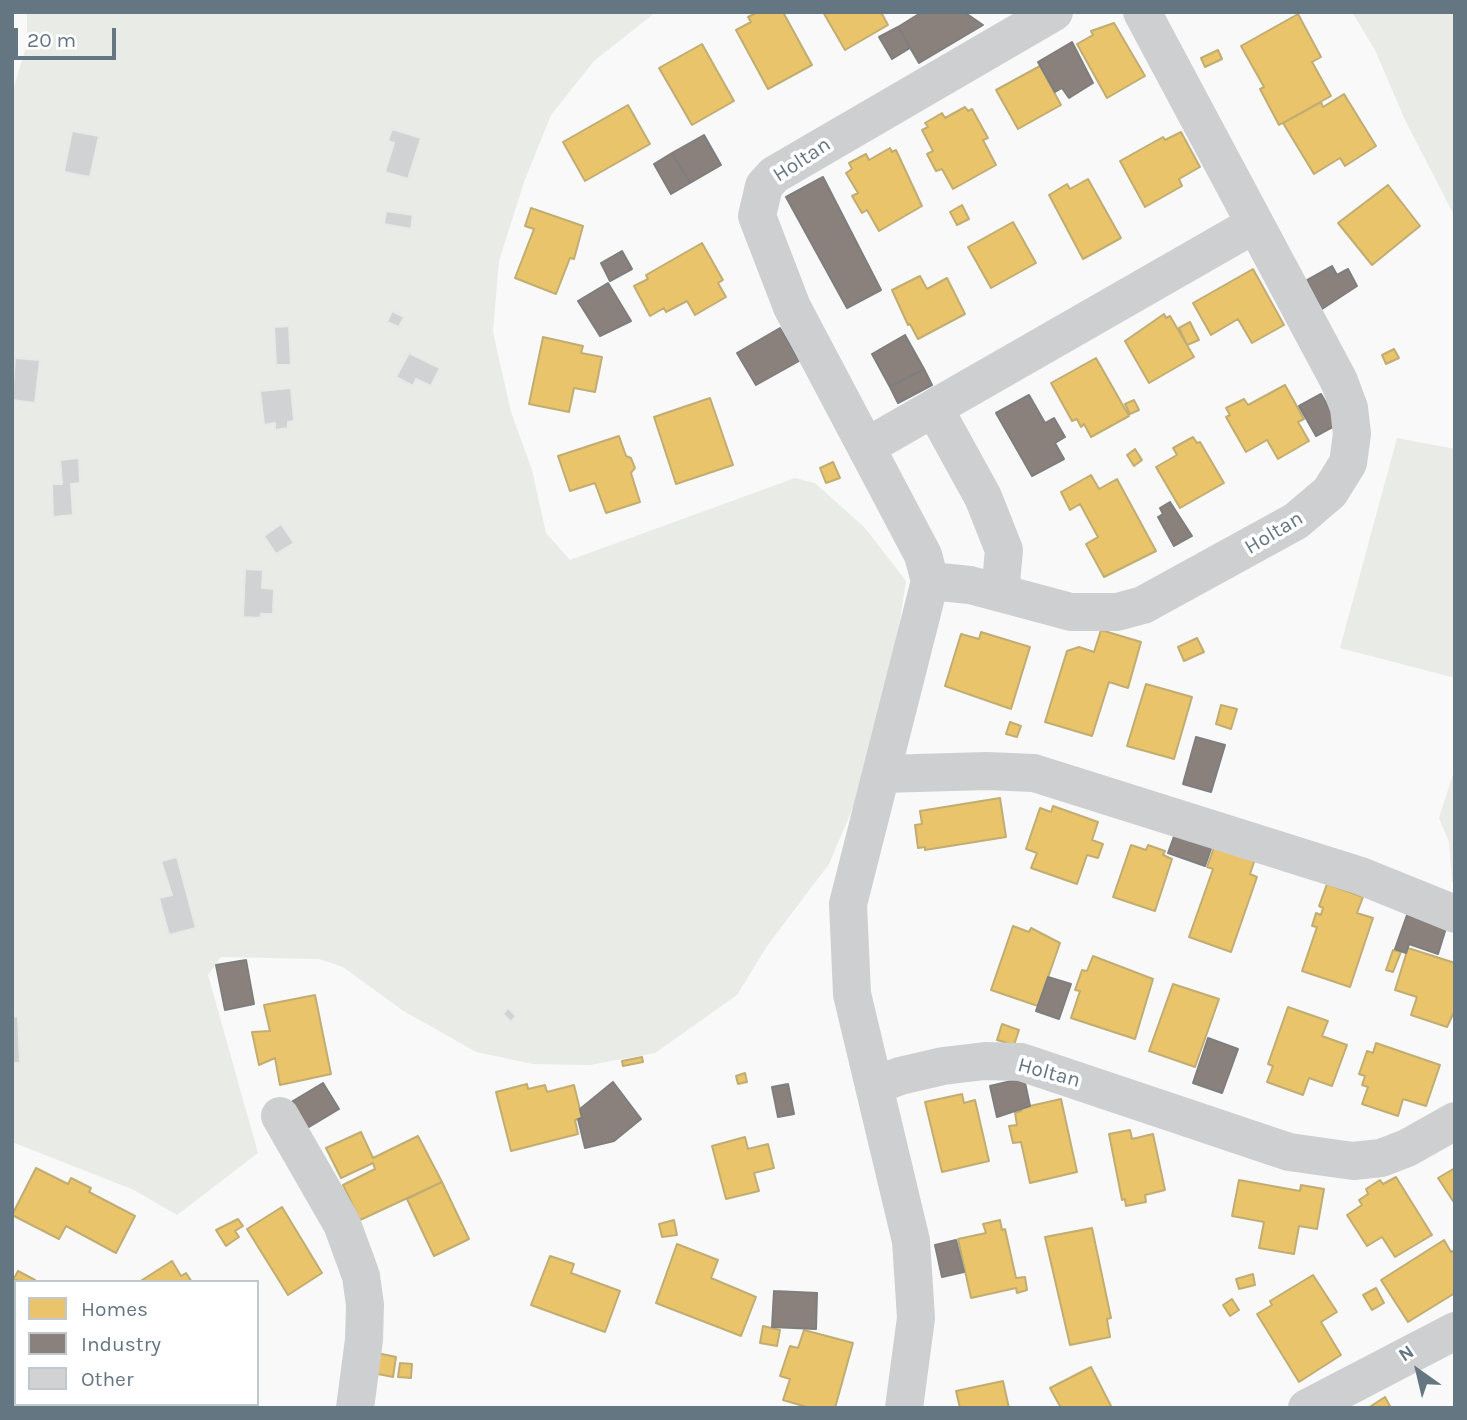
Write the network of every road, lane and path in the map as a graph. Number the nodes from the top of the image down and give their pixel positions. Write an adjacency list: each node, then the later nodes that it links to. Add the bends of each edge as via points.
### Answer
1 (1054, 12): 5 (street, Holtan, via 774,175 764,186 757,216 786,294)
2 (1142, 12): 3 (street, Holtan)
3 (1255, 224): 4 (street); 7 (street, Holtan, via 1349,408 1352,449 1331,492 1296,521 1143,605 1117,612 1071,612)
4 (934, 408): 5 (street); 7 (street, via 983,497 1004,550)
5 (866, 447): 6 (street, Holtan, via 923,555)
6 (930, 581): 7 (street, Holtan); 8 (street)
7 (1000, 593)
8 (883, 774): 9 (street, via 1034,773 1315,861); 10 (street, via 848,904 852,994)
9 (1455, 914)
10 (874, 1086): 12 (street, Holtan, via 943,1066 1021,1062 1289,1152 1353,1161 1381,1158); 15 (street, via 911,1241 916,1318)
11 (280, 1116): 14 (street, via 342,1224 361,1276 364,1339)
12 (1455, 1121)
13 (1455, 1331): 16 (street)
14 (355, 1408)
15 (904, 1408)
16 (1307, 1408)

